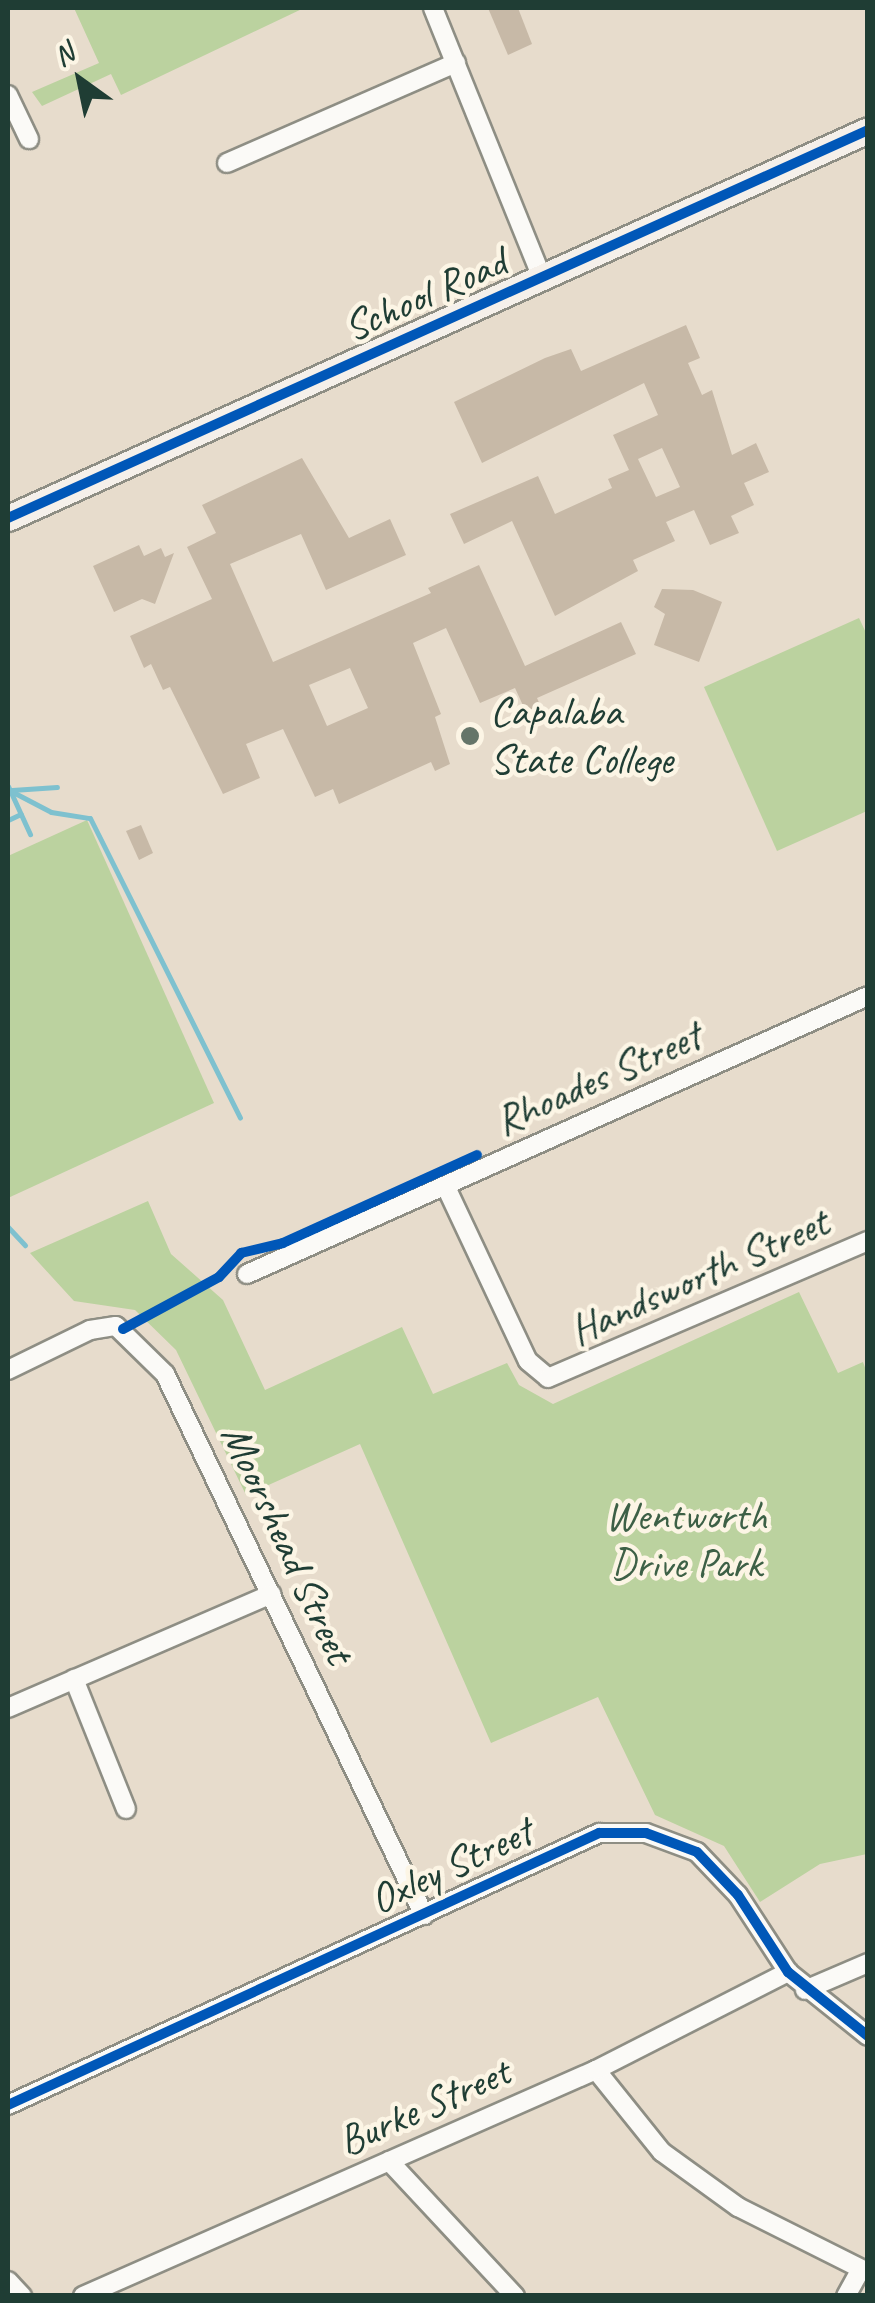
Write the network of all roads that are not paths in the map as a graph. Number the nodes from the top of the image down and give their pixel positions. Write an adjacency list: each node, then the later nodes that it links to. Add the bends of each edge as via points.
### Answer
1 (433, 8): 2 (street)
2 (456, 64): 6 (street); 7 (street)
3 (8, 95): 5 (street)
4 (868, 130): 7 (street, School Road)
5 (29, 139)
6 (227, 164)
7 (542, 278): 8 (street, School Road)
8 (8, 518)
9 (868, 996): 10 (street, Rhoades Street)
10 (446, 1187): 11 (street, Handsworth Street, via 541,1376 558,1377); 12 (street, Rhoades Street)
11 (868, 1241)
12 (247, 1274)
13 (8, 1370): 14 (street, Moorshead Street, via 102,1326 132,1336 178,1392)
14 (271, 1594): 15 (street); 18 (street, Moorshead Street)
15 (74, 1679): 16 (street); 17 (street)
16 (8, 1708)
17 (126, 1809)
18 (424, 1915): 20 (street, Oxley Street, via 598,1833 646,1833 697,1852 738,1895); 24 (street, Oxley Street)
19 (868, 1963): 21 (street)
20 (788, 1972): 21 (street, Oxley Street); 23 (street, Burke Street)
21 (805, 1990): 22 (street, Oxley Street)
22 (868, 2036)
23 (596, 2070): 25 (street, Burke Street); 26 (street, via 662,2152 738,2208)
24 (8, 2105)
25 (388, 2161): 29 (street, Burke Street); 30 (street)
26 (864, 2271): 31 (street)
27 (8, 2281): 28 (street)
28 (22, 2296)
29 (84, 2296)
30 (514, 2296)
31 (846, 2296)

